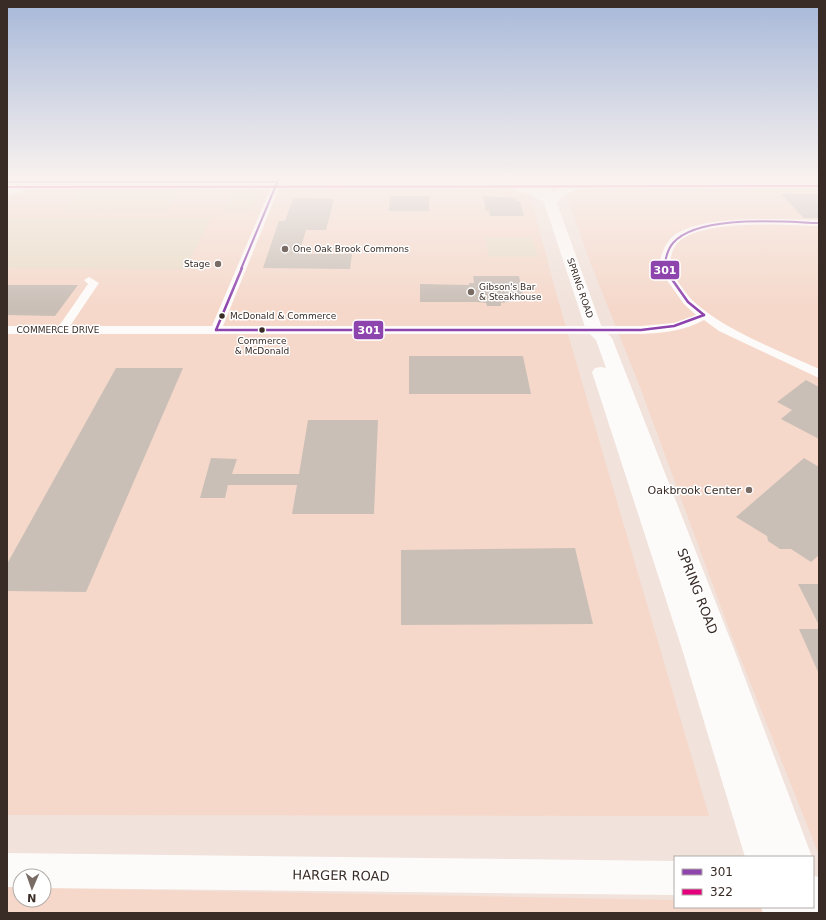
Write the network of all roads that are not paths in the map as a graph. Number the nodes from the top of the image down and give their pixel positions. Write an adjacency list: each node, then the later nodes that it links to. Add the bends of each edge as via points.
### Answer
1 (261, 221): 8 (street)
2 (557, 221): 9 (street, SPRING ROAD)
3 (819, 223): 5 (street, via 735,223 711,226 680,236 670,246 664,269 688,302)
4 (89, 280): 7 (street, via 94,283)
5 (704, 315): 9 (street, via 691,323 671,328); 10 (street, via 723,328)
6 (7, 330): 7 (street, COMMERCE DRIVE)
7 (62, 330): 8 (street, COMMERCE DRIVE)
8 (216, 330): 9 (street, COMMERCE DRIVE)
9 (594, 330): 11 (street, SPRING ROAD, via 590,339 696,650); 12 (street, SPRING ROAD, via 604,338)
10 (819, 374)
11 (762, 856)
12 (795, 856)
13 (7, 870): 14 (street, HARGER ROAD)
14 (674, 878)

